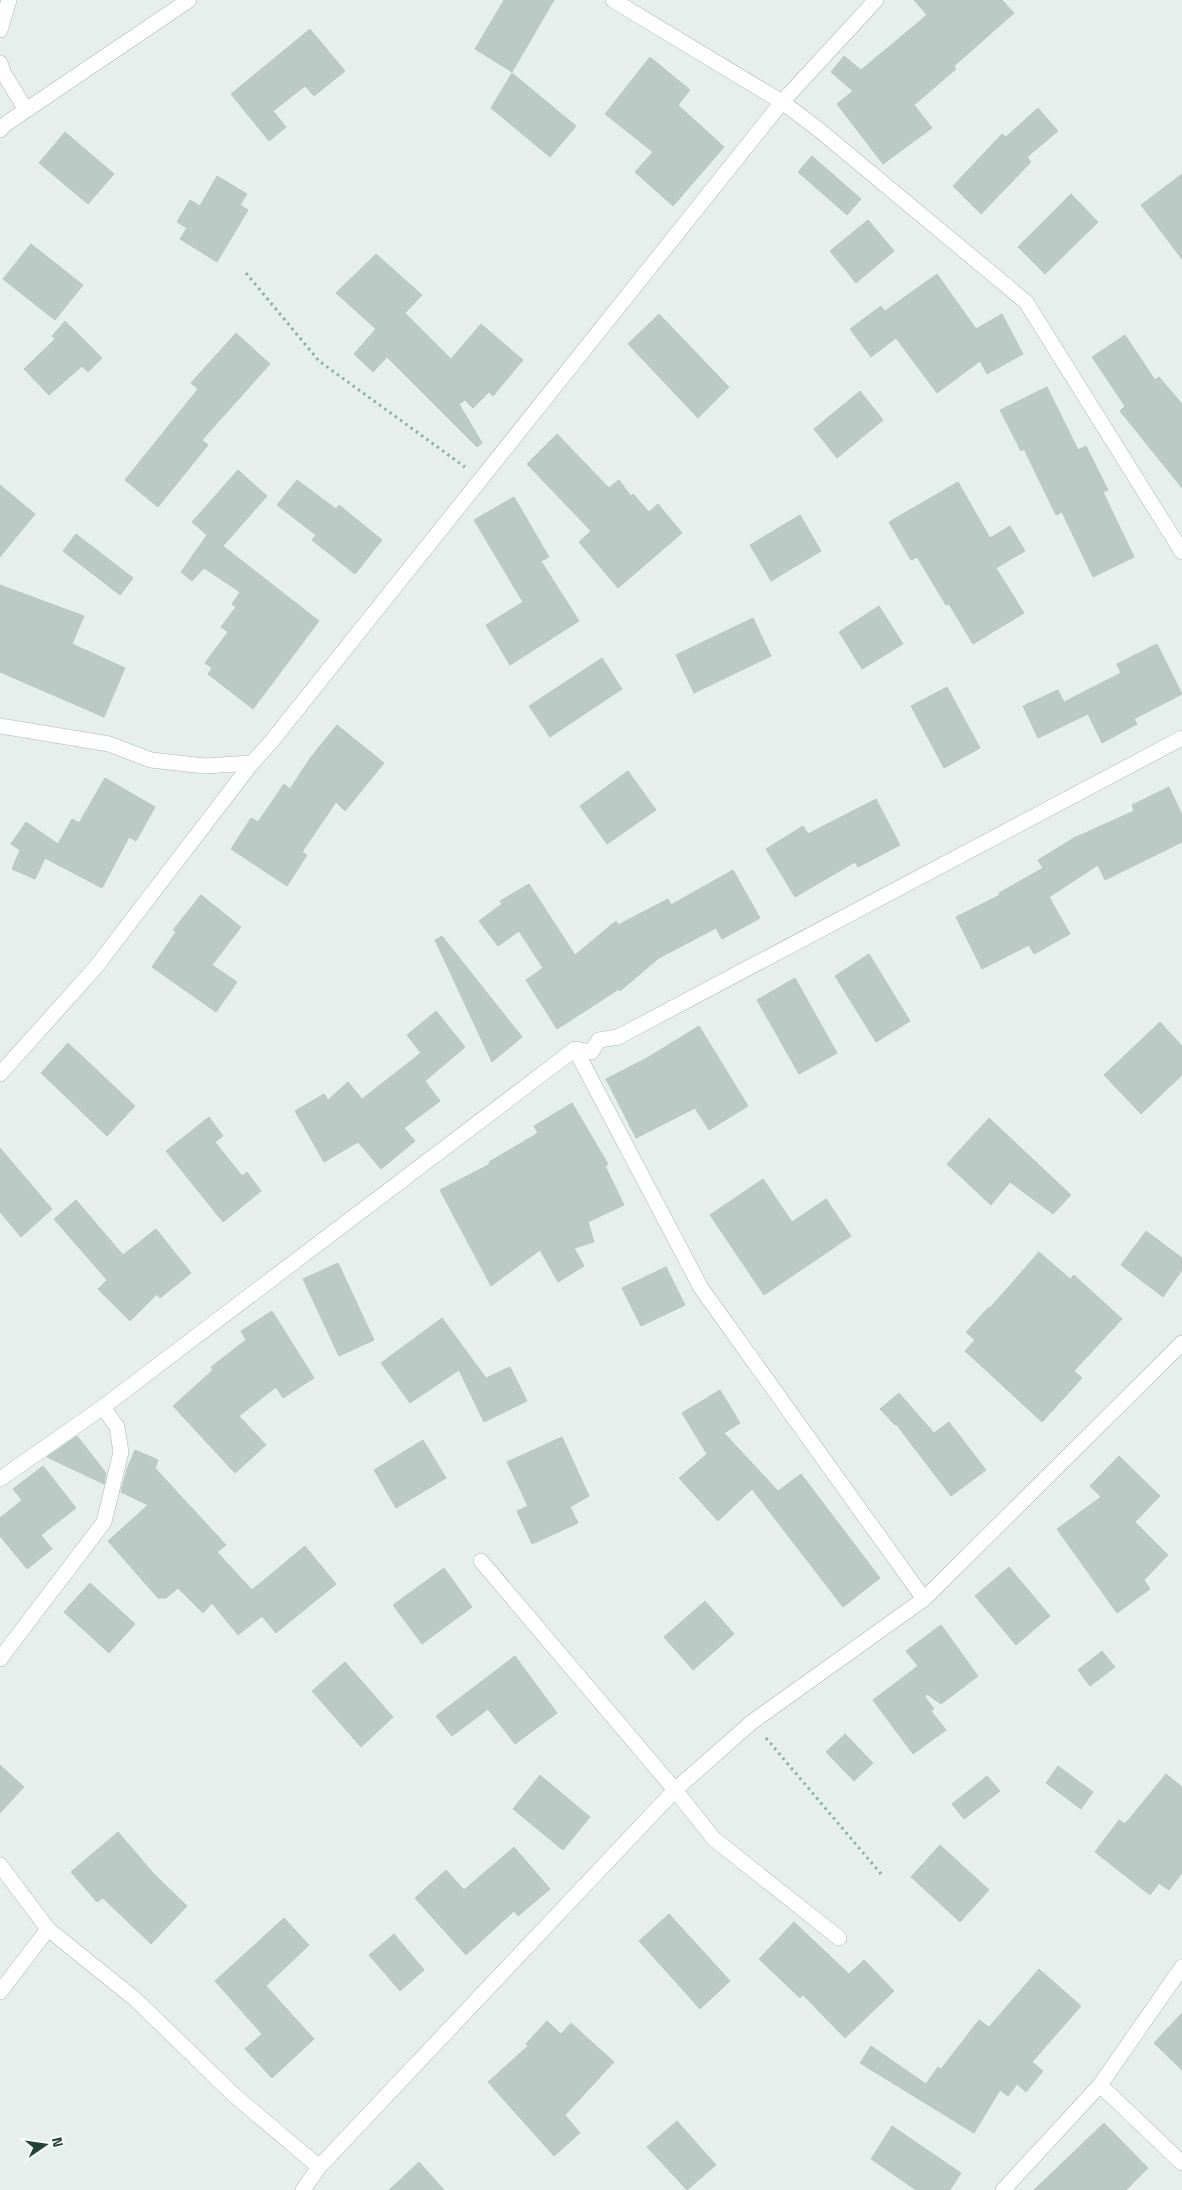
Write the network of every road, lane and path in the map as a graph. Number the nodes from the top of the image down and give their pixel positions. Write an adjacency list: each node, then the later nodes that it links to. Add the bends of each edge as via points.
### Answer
1 (9, 0): 5 (street)
2 (189, 0): 8 (street)
3 (613, 0): 7 (street)
4 (876, 0): 7 (street)
5 (0, 30)
6 (0, 62): 8 (street)
7 (782, 102): 11 (street); 12 (street, via 818,128 1026,302)
8 (26, 110): 9 (street)
9 (0, 130)
10 (246, 273): 11 (path, via 319,361)
11 (480, 478): 15 (street)
12 (1182, 552)
13 (0, 726): 15 (street, via 109,744 151,760 205,766)
14 (1182, 738): 16 (street, via 618,1037 599,1040 591,1052)
15 (252, 762): 17 (street, via 96,968)
16 (575, 1049): 19 (street); 22 (street, via 701,1288)
17 (0, 1074)
18 (1182, 1343): 22 (street)
19 (103, 1407): 20 (street); 23 (street, via 117,1427 121,1452 104,1522)
20 (0, 1479)
21 (481, 1561): 25 (street)
22 (924, 1599): 24 (street)
23 (0, 1659)
24 (752, 1722): 25 (street); 27 (path)
25 (675, 1790): 29 (street, via 714,1839); 34 (street)
26 (0, 1865): 28 (street)
27 (881, 1874)
28 (48, 1929): 31 (street); 34 (street, via 135,1999 234,2095)
29 (839, 1938)
30 (1182, 1967): 32 (street)
31 (0, 1992)
32 (1100, 2085): 33 (street); 36 (street)
33 (1182, 2163)
34 (319, 2167): 35 (street)
35 (303, 2190)
36 (1003, 2190)

